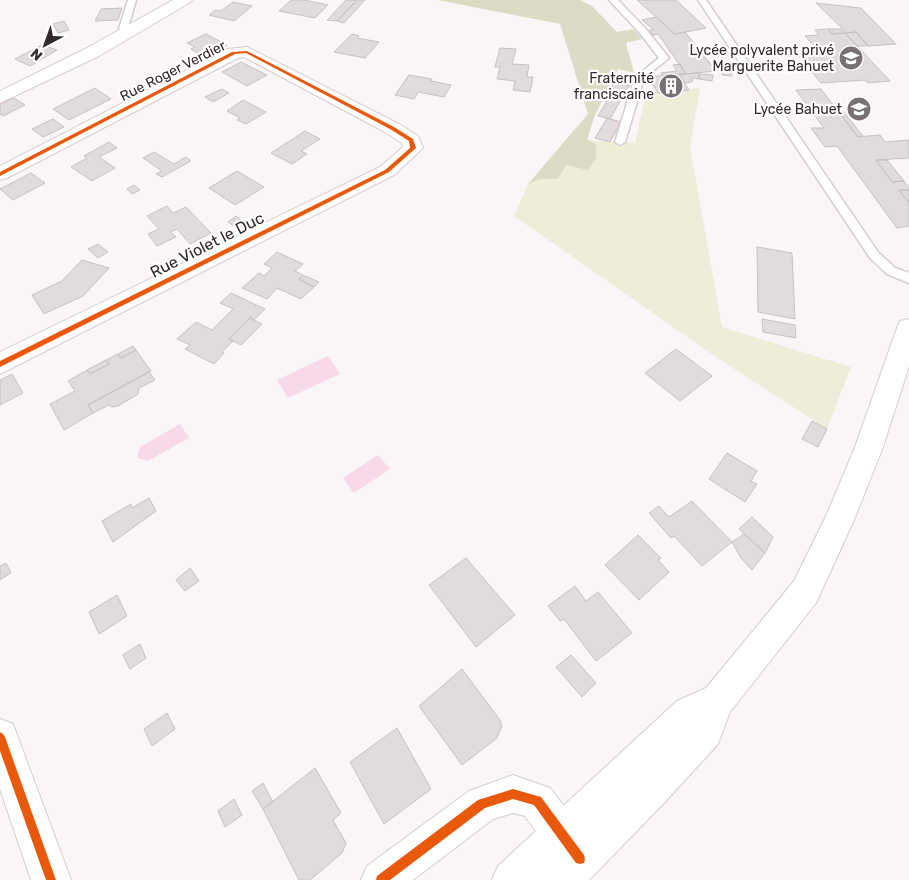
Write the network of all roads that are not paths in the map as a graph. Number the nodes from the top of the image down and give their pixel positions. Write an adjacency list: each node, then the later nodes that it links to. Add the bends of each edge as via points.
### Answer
1 (132, 0): 5 (lane, via 123,29)
2 (184, 0): 5 (street)
3 (613, 0): 8 (lane, via 664,58 640,77)
4 (702, 0): 10 (lane, via 874,254 891,271)
5 (129, 33): 6 (street)
6 (0, 98)
7 (411, 140): 9 (street, Rue Roger Verdier, via 248,52 234,53); 12 (street, Rue Violet le Duc, via 413,148 387,171)
8 (620, 142)
9 (0, 174)
10 (909, 278)
11 (909, 328): 14 (street, via 869,447 805,592 718,700 705,731 651,790)
12 (0, 364)
13 (0, 737): 15 (street)
14 (568, 857): 16 (street, via 537,801 513,794 482,804); 17 (street)
15 (51, 880)
16 (381, 880)
17 (512, 880)

